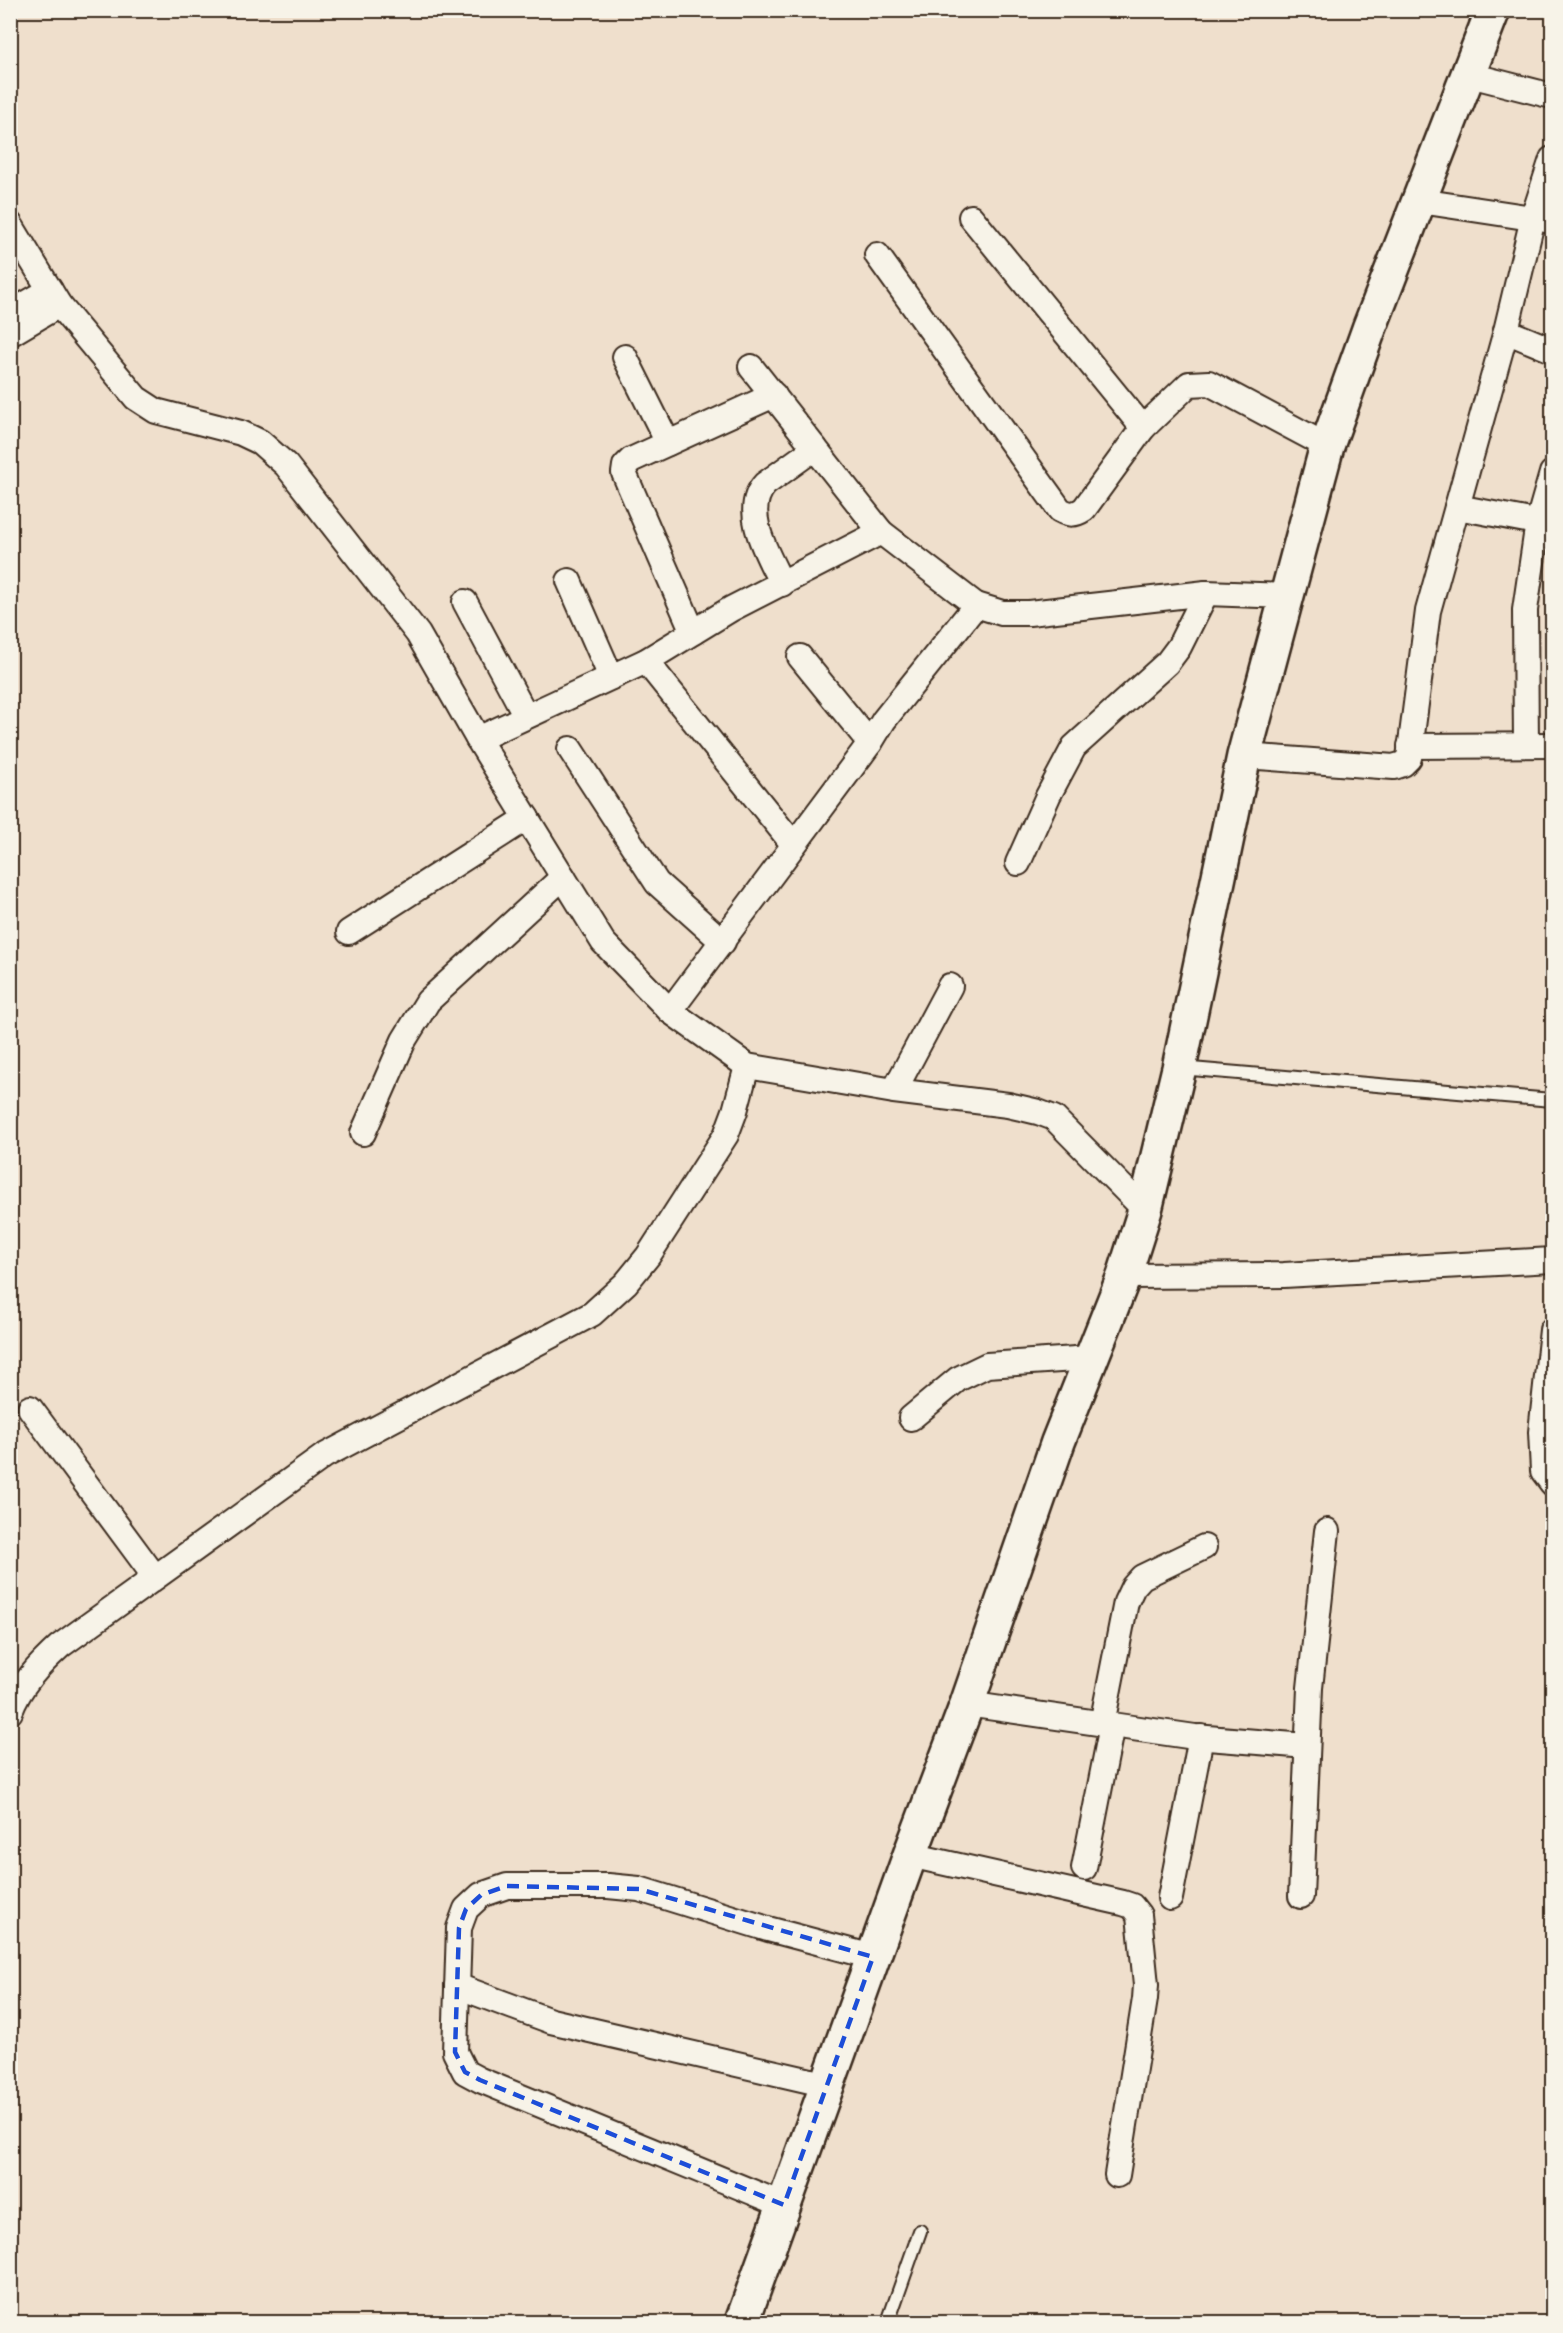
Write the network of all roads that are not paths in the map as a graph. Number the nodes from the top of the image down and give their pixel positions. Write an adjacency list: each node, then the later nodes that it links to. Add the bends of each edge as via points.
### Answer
1 (1492, 10): 2 (main road)
2 (1466, 74): 3 (street); 5 (main road)
3 (1552, 96)
4 (1552, 159): 7 (street)
5 (1420, 201): 7 (street); 20 (main road)
6 (971, 217): 18 (street)
7 (1543, 220): 12 (street)
8 (10, 224): 10 (street)
9 (877, 255): 18 (street, via 1060,510 1072,514 1084,509)
10 (55, 298): 11 (street); 13 (street); 37 (street, via 136,398 156,411 241,433 260,442 286,465 418,634)
11 (10, 313)
12 (1506, 331): 14 (street); 23 (street)
13 (10, 334)
14 (1552, 350)
15 (625, 357): 19 (street)
16 (751, 367): 17 (street)
17 (774, 395): 19 (street); 21 (street)
18 (1143, 428): 20 (street, via 1183,387 1209,382)
19 (668, 443): 32 (street, via 631,460 624,473)
20 (1327, 446): 29 (main road)
21 (815, 448): 25 (street); 27 (street, via 765,484 759,493 755,524)
22 (1552, 473): 24 (street)
23 (1457, 507): 24 (street); 41 (street, via 1428,611)
24 (1545, 524): 39 (street, via 1525,610)
25 (881, 532): 27 (street); 31 (street)
26 (569, 581): 35 (street)
27 (782, 584): 32 (street)
28 (1206, 593): 29 (street); 31 (street, via 1029,613 1002,613); 46 (street, via 1167,663 1074,747)
29 (1288, 596): 43 (main road)
30 (465, 602): 36 (street)
31 (976, 605): 38 (street)
32 (693, 632): 34 (street)
33 (800, 657): 38 (street)
34 (646, 661): 35 (street); 45 (street)
35 (610, 677): 36 (street)
36 (526, 717): 37 (street)
37 (478, 739): 44 (street)
38 (870, 743): 45 (street)
39 (1526, 745): 40 (street); 41 (street)
40 (1552, 745)
41 (1410, 746): 43 (street, via 1409,758 1394,767)
42 (570, 749): 49 (street, via 657,883)
43 (1244, 756): 53 (main road)
44 (527, 818): 47 (street); 48 (street)
45 (793, 844): 49 (street)
46 (1018, 863)
47 (563, 877): 51 (street, via 603,942); 56 (street, via 428,1001 404,1040)
48 (350, 932)
49 (723, 942): 51 (street)
50 (950, 986): 54 (street)
51 (670, 1011): 52 (street)
52 (747, 1066): 54 (street); 67 (street, via 726,1135 648,1256 592,1314 324,1456)
53 (1179, 1068): 55 (lane); 57 (main road)
54 (894, 1091): 57 (street, via 1008,1105 1054,1118)
55 (1552, 1100)
56 (363, 1133)
57 (1145, 1210): 59 (main road)
58 (1552, 1260): 59 (street, via 1284,1275)
59 (1124, 1276): 61 (main road)
60 (1552, 1330): 64 (street, via 1541,1432 1543,1471)
61 (1090, 1358): 63 (street, via 987,1365 958,1379); 68 (main road)
62 (30, 1408): 67 (street)
63 (911, 1418)
64 (1552, 1483)
65 (1327, 1531): 72 (street)
66 (1204, 1547): 70 (street, via 1142,1577 1133,1587 1126,1602)
67 (155, 1577): 69 (street, via 60,1646 34,1670)
68 (967, 1704): 70 (street); 73 (main road)
69 (10, 1712)
70 (1107, 1725): 71 (street); 74 (street)
71 (1201, 1737): 72 (street); 76 (street)
72 (1306, 1746): 75 (street)
73 (910, 1855): 77 (main road); 80 (street, via 1123,1903 1136,1910 1146,1985)
74 (1084, 1868)
75 (1301, 1896)
76 (1170, 1898)
77 (873, 1957): 78 (street, via 639,1889 507,1886 481,1895 466,1909 459,1928); 79 (main road)
78 (457, 1986): 79 (street, via 551,2021); 81 (street, via 455,2052 465,2072)
79 (828, 2085): 81 (main road)
80 (1117, 2175)
81 (784, 2205): 83 (main road)
82 (920, 2231): 84 (lane)
83 (742, 2322)
84 (888, 2322)

